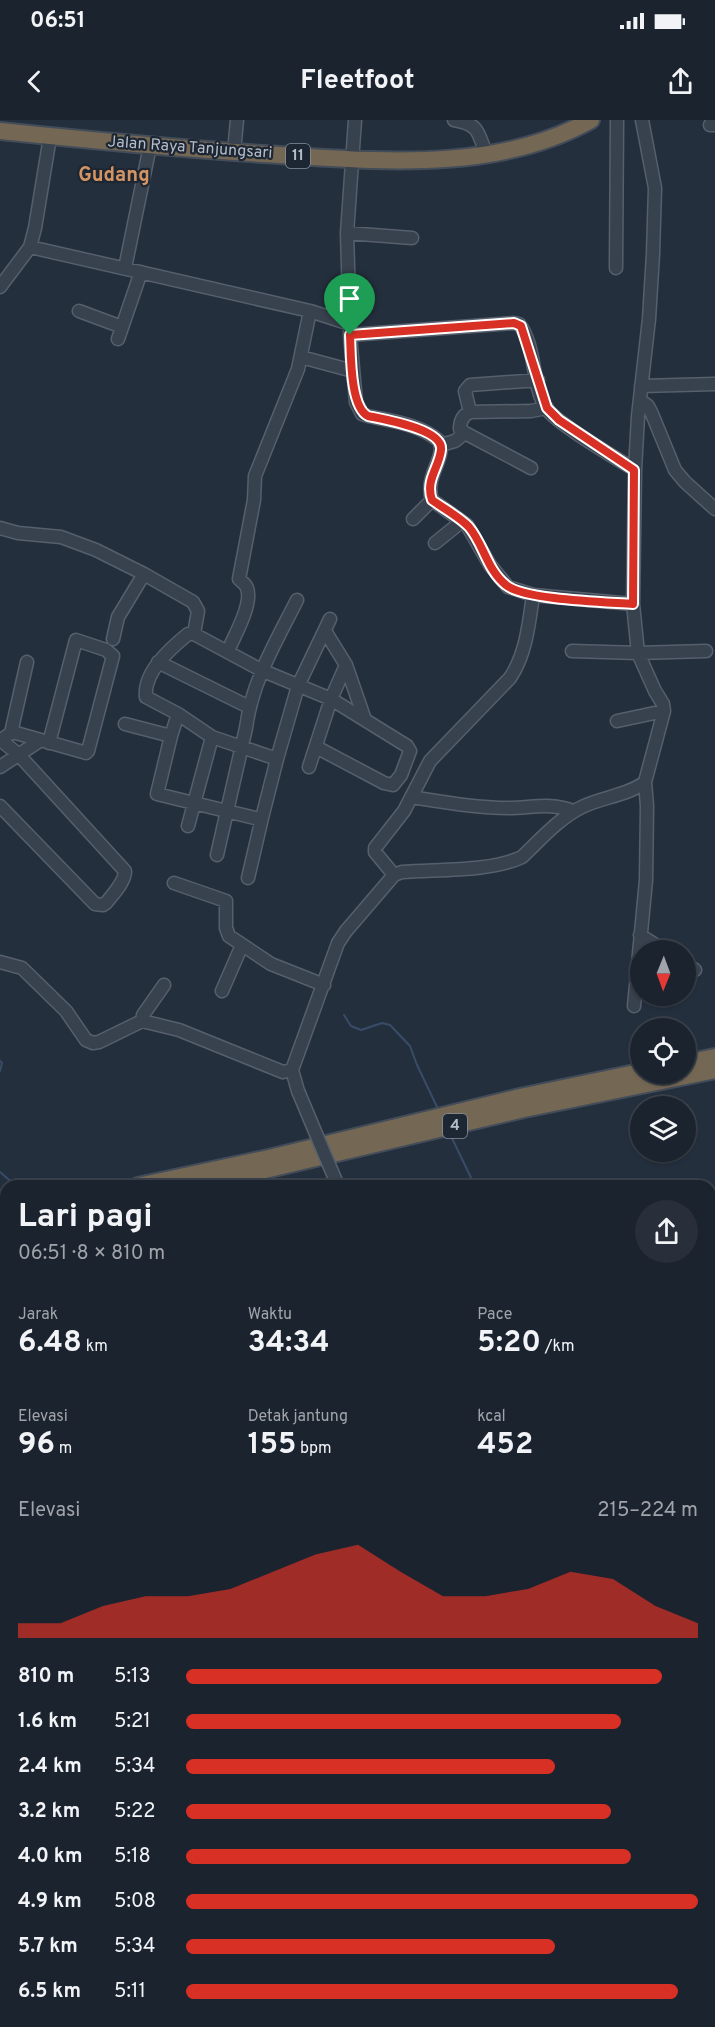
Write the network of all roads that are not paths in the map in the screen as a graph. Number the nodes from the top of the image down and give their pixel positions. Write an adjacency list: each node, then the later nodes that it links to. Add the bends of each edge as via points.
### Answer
1 (237, 120): 10 (street)
2 (355, 120): 12 (street)
3 (454, 120): 11 (street, via 476,129)
4 (591, 120): 11 (highway, Jalan Raya Tanjungsari / 11, via 529,146)
5 (617, 120): 17 (street)
6 (642, 120): 27 (street, via 654,188 652,280)
7 (0, 131): 8 (highway, Jalan Raya Tanjungsari / 11)
8 (50, 137): 9 (highway, Jalan Raya Tanjungsari / 11); 15 (street)
9 (150, 146): 10 (highway, Jalan Raya Tanjungsari / 11); 16 (street)
10 (234, 152): 12 (highway, Jalan Raya Tanjungsari / 11)
11 (486, 154): 12 (highway, Jalan Raya Tanjungsari / 11, via 409,160)
12 (354, 159): 13 (street)
13 (347, 233): 14 (street); 22 (street)
14 (412, 238)
15 (30, 247): 16 (street); 19 (street)
16 (125, 268): 18 (street)
17 (616, 268)
18 (141, 272): 20 (street, via 120,333); 21 (street)
19 (0, 287)
20 (79, 311)
21 (310, 311): 22 (street); 23 (street)
22 (350, 329): 24 (street); 25 (street, via 514,323 521,326)
23 (301, 357): 24 (street); 49 (street, via 255,476 239,579 249,594 248,604)
24 (353, 372): 32 (street, via 356,402 363,414 404,423)
25 (538, 380): 29 (street); 30 (street, via 470,385 465,391)
26 (715, 384): 27 (street)
27 (641, 386): 28 (street)
28 (640, 400): 34 (street); 36 (street, via 648,406 675,470)
29 (547, 408): 30 (street); 34 (street)
30 (470, 412): 31 (street, via 460,424)
31 (465, 433): 32 (street); 33 (street)
32 (441, 445): 35 (street, via 429,484)
33 (531, 468)
34 (634, 470): 44 (street)
35 (432, 500): 37 (street); 38 (street)
36 (715, 509)
37 (412, 519)
38 (461, 522): 40 (street); 42 (street, via 470,529 499,579 508,587)
39 (0, 528): 41 (street, via 61,537)
40 (435, 543)
41 (144, 574): 47 (street, via 193,602 198,611); 48 (street, via 118,617)
42 (533, 596): 44 (street); 76 (street, via 518,667 430,761)
43 (297, 600): 56 (street)
44 (633, 604): 52 (street)
45 (330, 619): 46 (street)
46 (325, 631): 55 (street); 57 (street)
47 (194, 634): 49 (street); 54 (street, via 188,634)
48 (113, 639)
49 (228, 651): 56 (street)
50 (572, 651): 52 (street)
51 (706, 651): 52 (street)
52 (638, 653): 60 (street)
53 (27, 662): 67 (street)
54 (158, 662): 59 (street); 61 (street, via 146,695)
55 (346, 665): 58 (street); 62 (street)
56 (261, 670): 57 (street); 59 (street)
57 (298, 686): 58 (street); 72 (street)
58 (332, 699): 62 (street); 70 (street)
59 (249, 707): 69 (street)
60 (664, 711): 63 (street); 75 (street)
61 (178, 714): 65 (street); 66 (street)
62 (364, 717): 70 (street, via 409,748 410,754 393,785)
63 (617, 721)
64 (125, 724): 65 (street)
65 (171, 736): 77 (street, via 156,793)
66 (212, 737): 69 (street); 77 (street)
67 (4, 738): 68 (street); 71 (street)
68 (45, 741): 68 (street, via 76,640 106,650 113,656 88,751); 71 (street)
69 (242, 747): 72 (street); 79 (street)
70 (316, 747): 74 (street)
71 (19, 755): 73 (street); 78 (street, via 125,871 106,903 95,904)
72 (277, 759): 81 (street)
73 (0, 767)
74 (309, 767)
75 (645, 782): 80 (street); 87 (street, via 646,880)
76 (411, 797): 80 (street, via 508,808 558,806); 84 (street, via 374,850)
77 (193, 803): 79 (street); 82 (street)
78 (0, 806)
79 (228, 811): 81 (street); 83 (street)
80 (573, 812): 84 (street, via 514,861)
81 (262, 818): 85 (street)
82 (188, 825)
83 (217, 855)
84 (394, 875): 93 (street, via 342,937)
85 (248, 878)
86 (174, 883): 90 (street, via 226,901 226,928 229,936)
87 (640, 935): 88 (street); 89 (street)
88 (640, 940)
89 (648, 940)
90 (242, 945): 93 (street, via 272,964); 94 (street)
91 (0, 962): 95 (street, via 22,968 66,1011 89,1043)
92 (164, 985): 95 (street)
93 (324, 985): 99 (street)
94 (222, 991)
95 (142, 1021): 99 (street, via 178,1030 283,1072)
96 (715, 1058): 97 (highway)
97 (696, 1061)
98 (715, 1070): 102 (highway, 4, via 524,1109)
99 (292, 1071): 103 (street, bridge)
100 (630, 1074): 101 (highway, 4)
101 (164, 1180)
102 (222, 1180)
103 (335, 1180)

